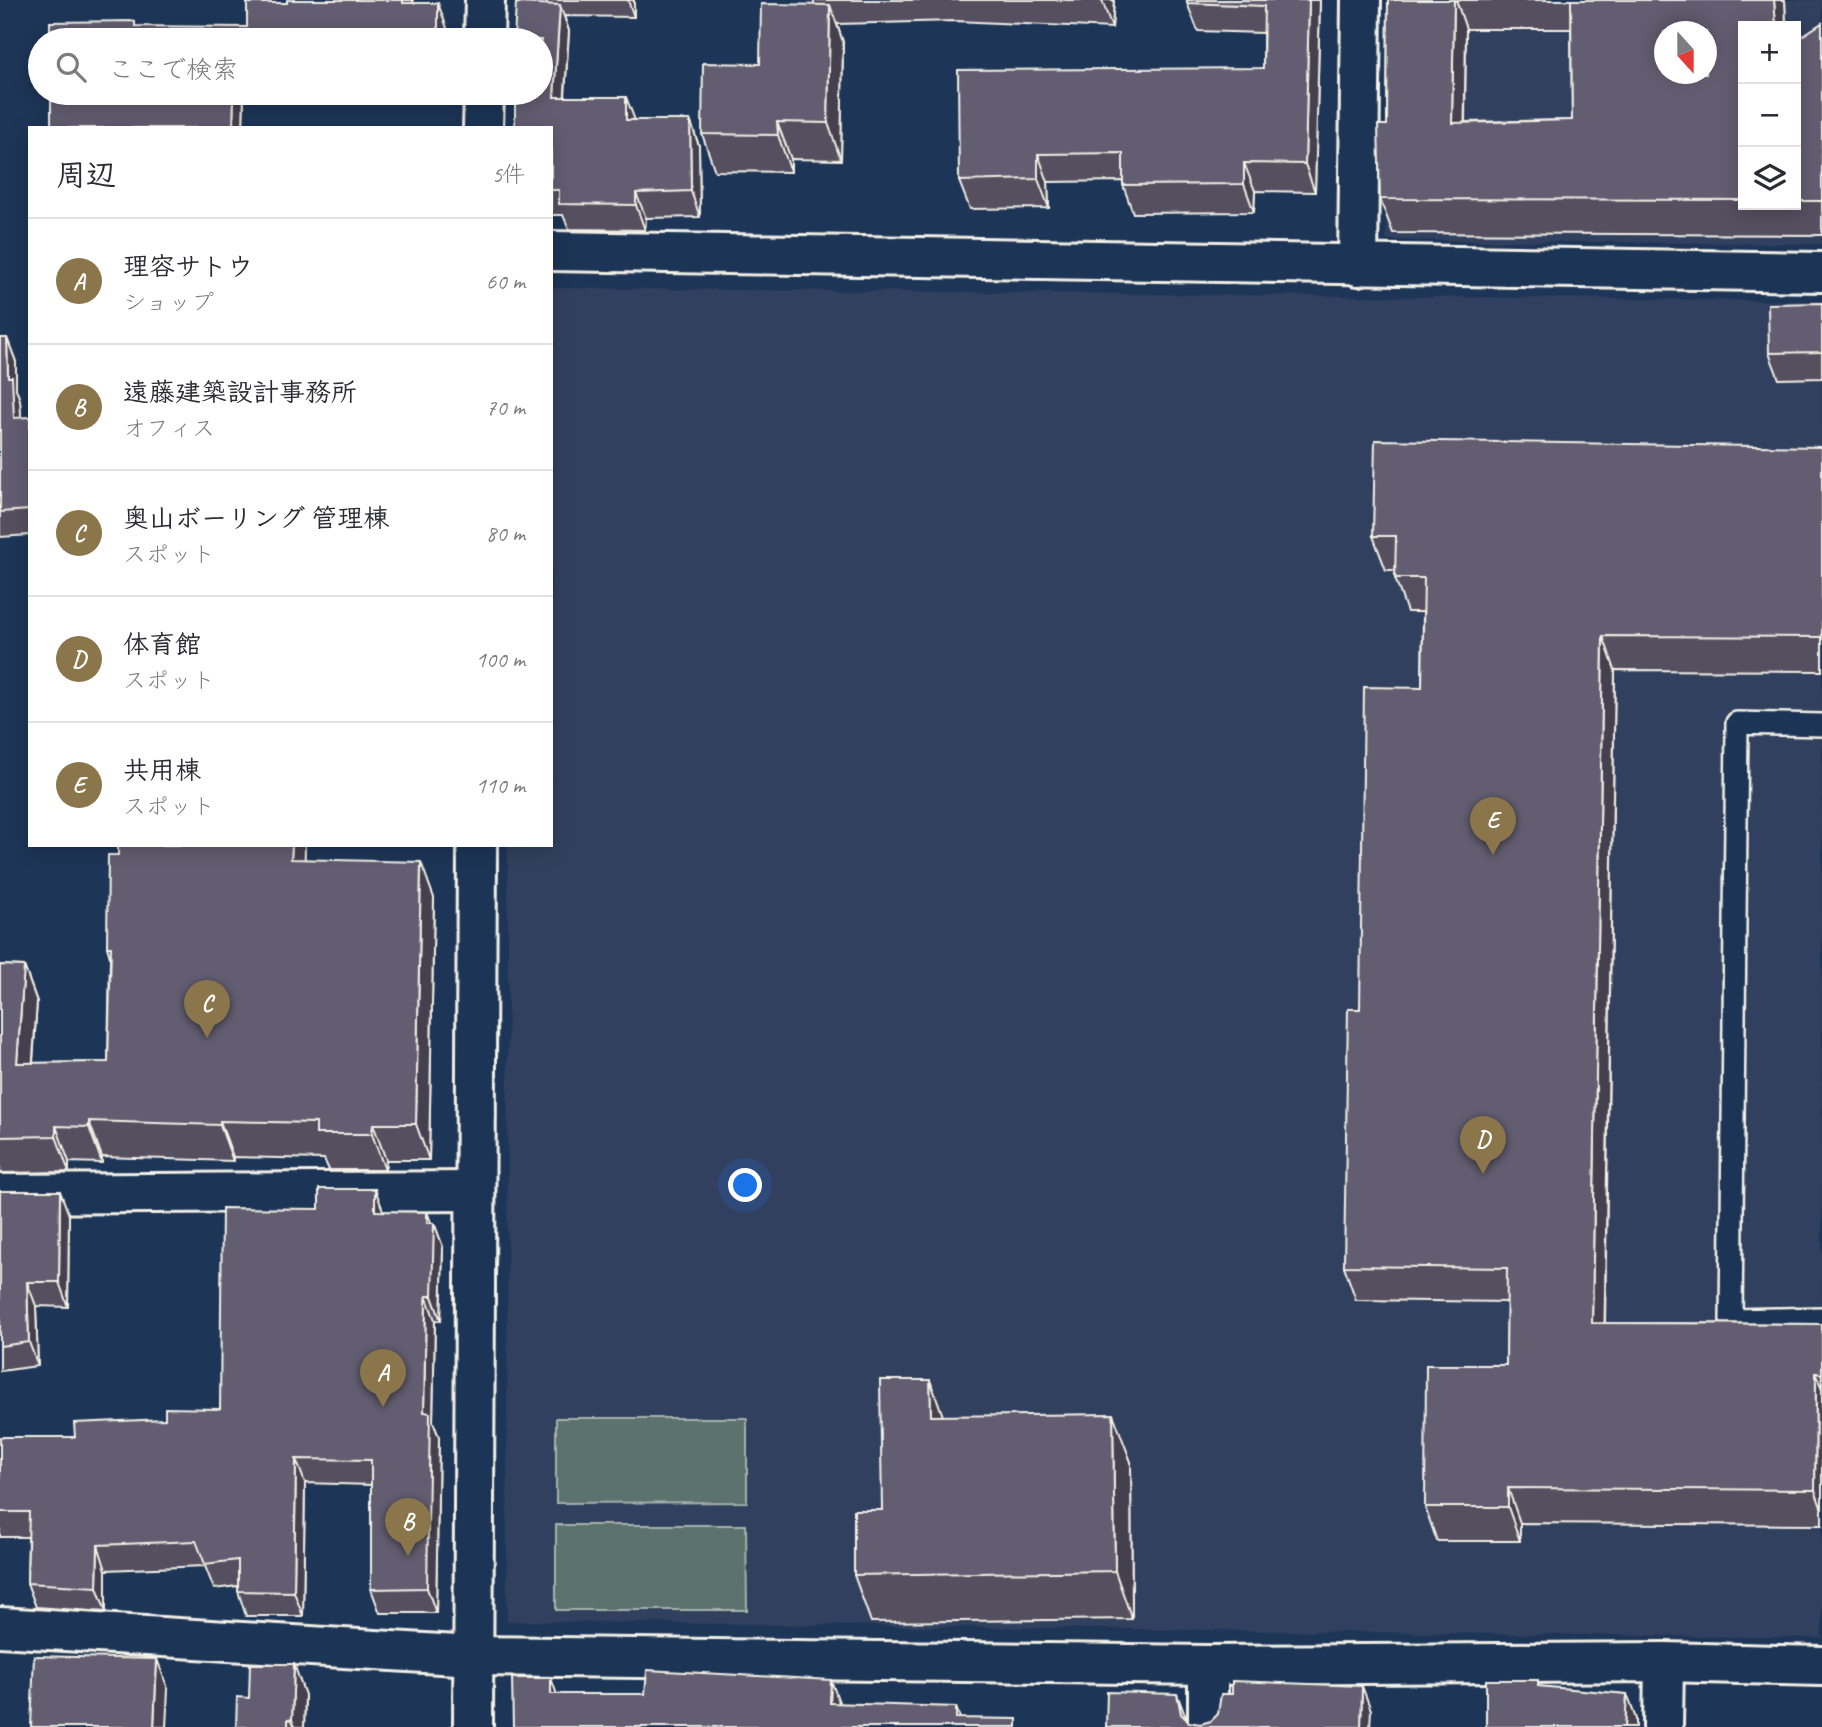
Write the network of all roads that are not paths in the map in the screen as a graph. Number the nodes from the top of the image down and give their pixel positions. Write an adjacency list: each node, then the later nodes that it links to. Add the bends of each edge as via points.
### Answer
1 (485, 0): 3 (street)
2 (1361, 0): 7 (street)
3 (484, 28)
4 (484, 105): 5 (street)
5 (484, 126)
6 (553, 251): 7 (street)
7 (1358, 266): 8 (street)
8 (1822, 272)
9 (1822, 725): 13 (lane, via 1737,723 1731,1320)
10 (477, 847): 11 (street)
11 (474, 1191): 12 (street); 15 (street)
12 (0, 1194)
13 (1822, 1318)
14 (0, 1626): 15 (street)
15 (473, 1656): 17 (street); 19 (street)
16 (1664, 1662): 17 (street); 18 (street); 21 (street)
17 (1208, 1665): 20 (street)
18 (1822, 1666)
19 (473, 1727)
20 (1208, 1727)
21 (1663, 1727)

